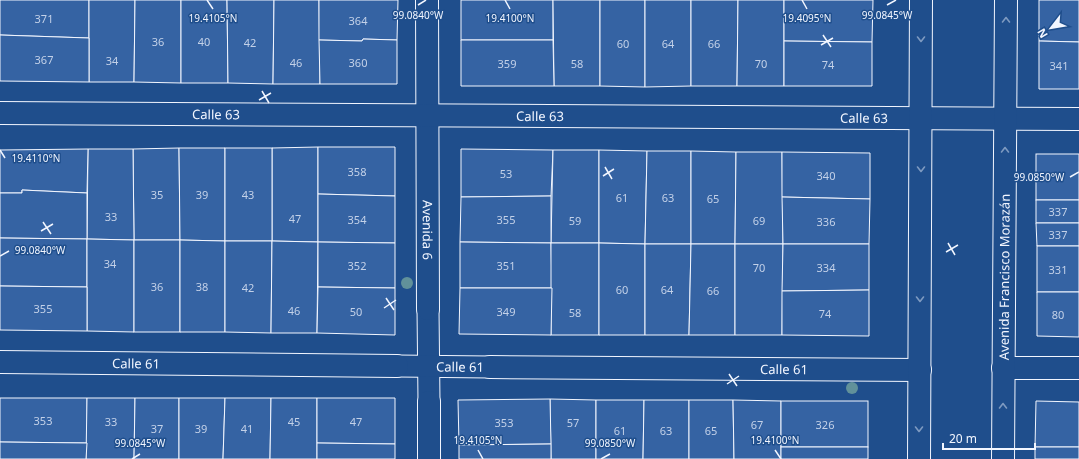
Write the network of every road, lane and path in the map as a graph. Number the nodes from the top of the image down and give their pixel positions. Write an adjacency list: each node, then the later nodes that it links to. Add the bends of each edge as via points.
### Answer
1 (428, 0): 5 (street, Avenida 6)
2 (921, 0): 6 (street, one-way to 6)
3 (1006, 0): 7 (street, Avenida Francisco Morazán, one-way to 3)
4 (0, 113): 5 (street, Calle 63)
5 (428, 115): 6 (street, Calle 63); 9 (street, Avenida 6)
6 (921, 118): 7 (street, Calle 63); 16 (street, one-way to 16)
7 (1005, 119): 8 (street, Calle 63); 14 (street, Avenida Francisco Morazán, one-way to 7)
8 (1079, 119)
9 (428, 309): 12 (street, Avenida 6)
10 (0, 362): 11 (street, Calle 61)
11 (397, 366): 12 (street, Calle 61)
12 (428, 366): 13 (street, Calle 61); 17 (street, Avenida 6)
13 (490, 367): 16 (street, Calle 61)
14 (1003, 368): 15 (street); 20 (street, Avenida Francisco Morazán, one-way to 14)
15 (1079, 368)
16 (920, 370): 19 (street, one-way to 19)
17 (429, 402): 18 (street, Avenida 6)
18 (429, 459)
19 (919, 459)
20 (1002, 459)

